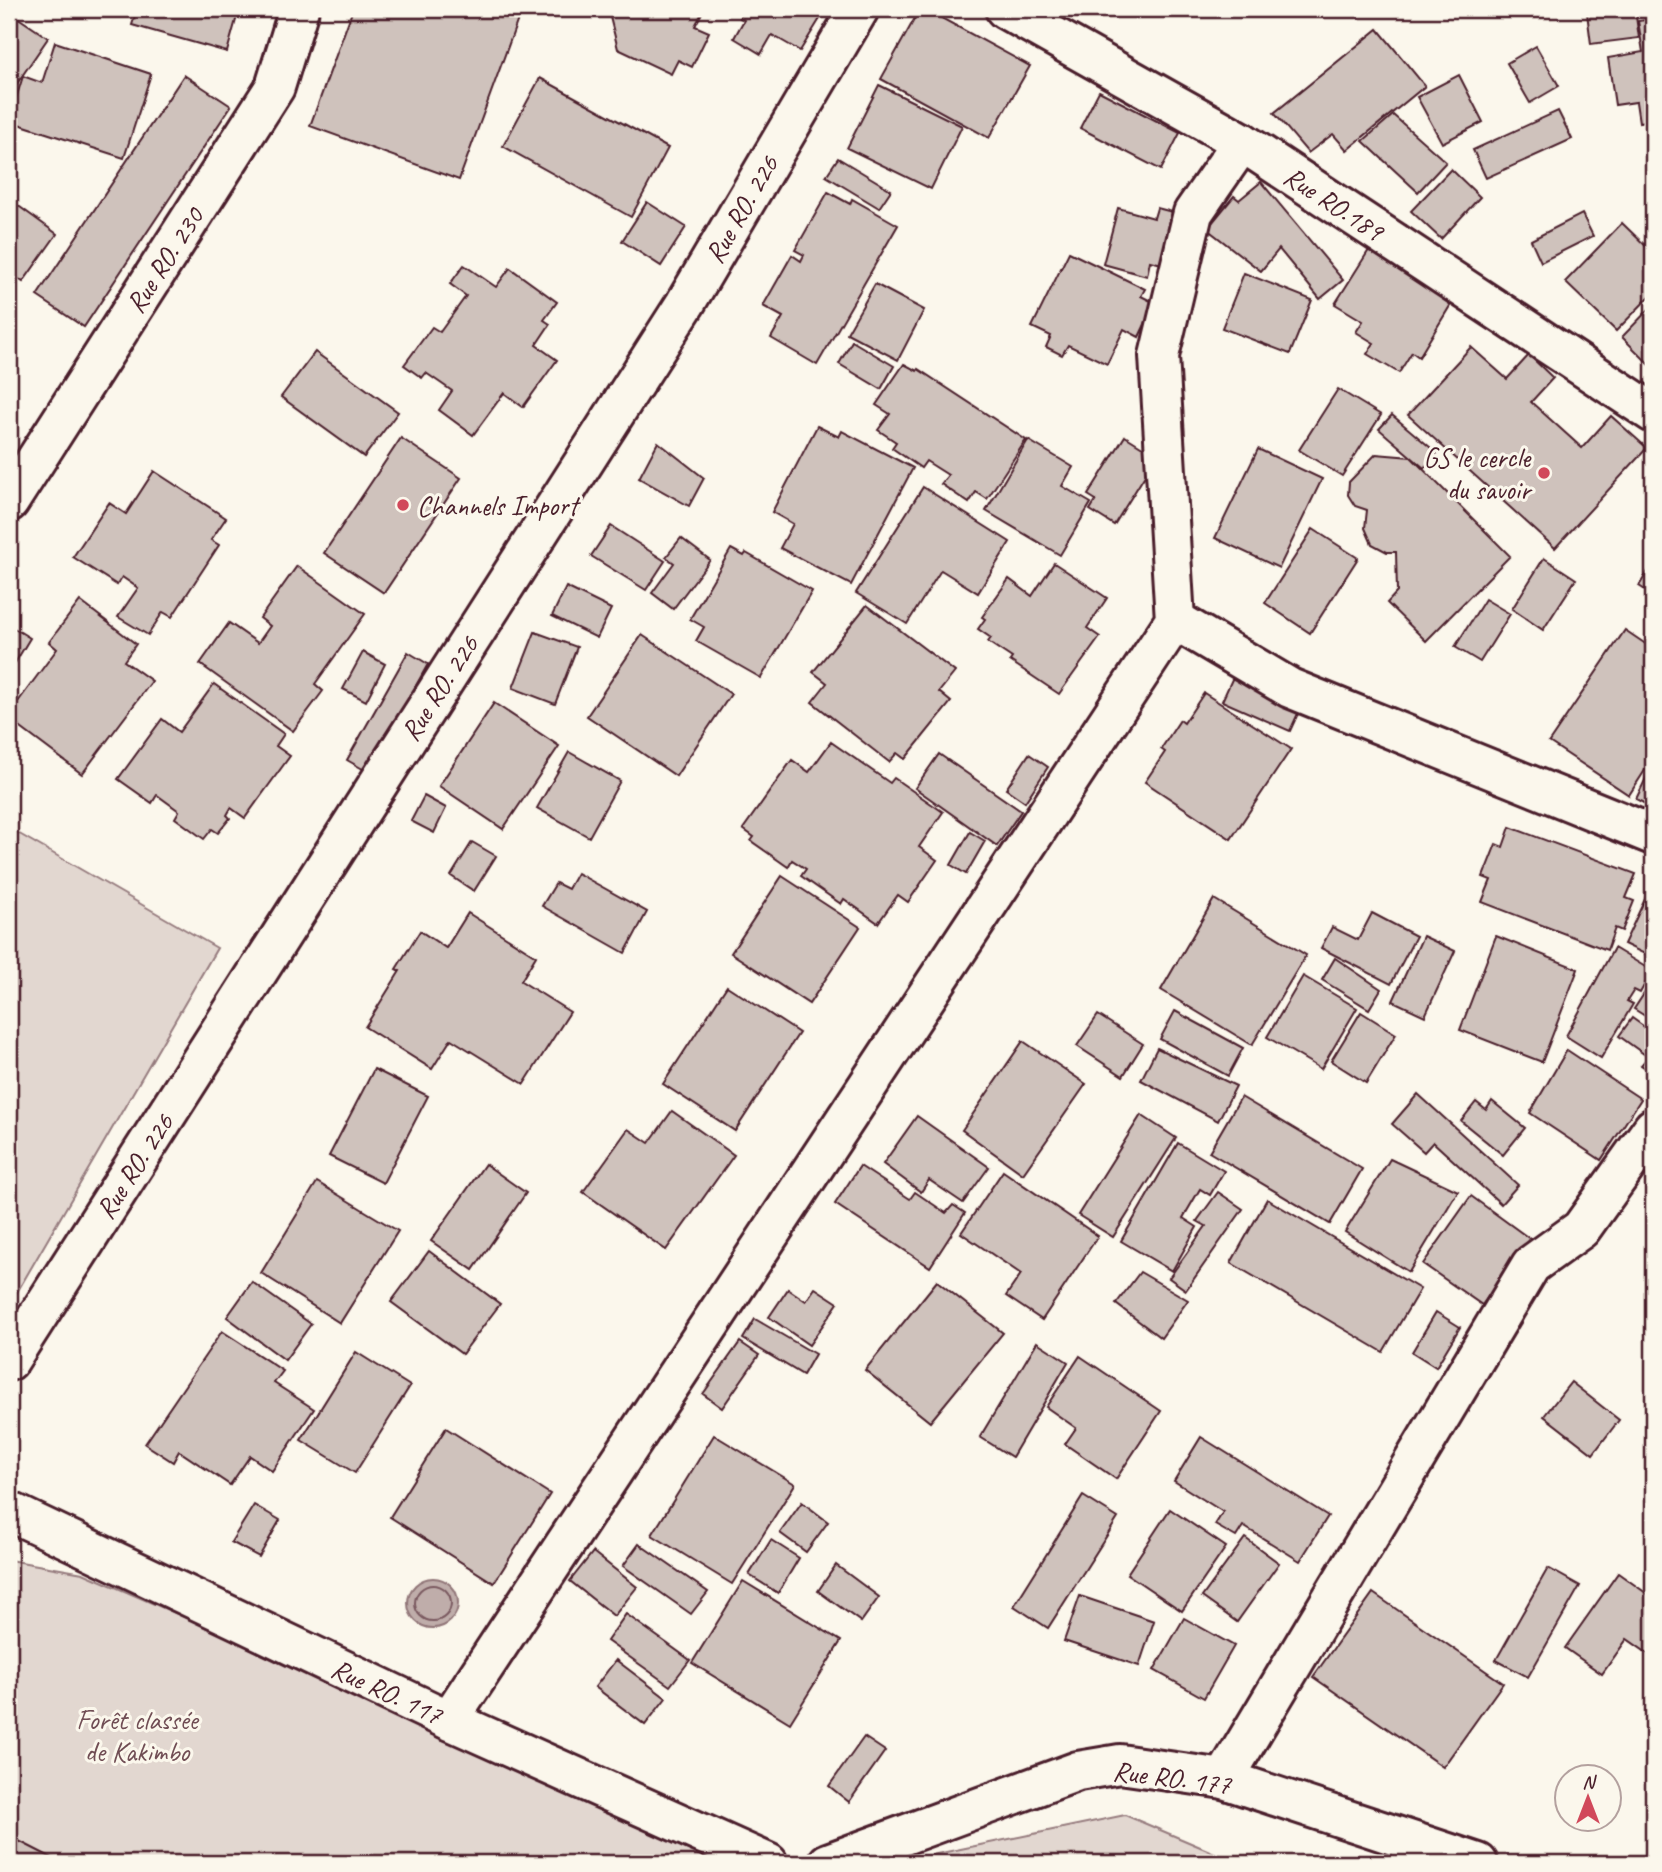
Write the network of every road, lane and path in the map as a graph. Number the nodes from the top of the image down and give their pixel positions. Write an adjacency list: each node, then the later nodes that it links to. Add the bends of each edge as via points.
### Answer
1 (299, 9): 6 (street, Rue RO. 230, via 275,87)
2 (859, 9): 10 (street, Rue RO. 226, via 685,304)
3 (1005, 9): 4 (street, Rue RO.189)
4 (1242, 142): 5 (street, Rue RO.189); 7 (street, via 1193,213 1159,356)
5 (1653, 412)
6 (9, 502)
7 (1175, 620): 8 (street, via 1290,688); 12 (street)
8 (1653, 835)
9 (1653, 1128): 13 (street, via 1581,1228 1531,1265)
10 (9, 1361)
11 (9, 1511): 12 (street, Rue RO. 117)
12 (449, 1720): 14 (street, Rue RO. 117)
13 (1224, 1779): 15 (street, Rue RO. 177, via 1120,1765 1078,1771); 16 (street, Rue RO. 177)
14 (768, 1863)
15 (828, 1863)
16 (1478, 1863)

